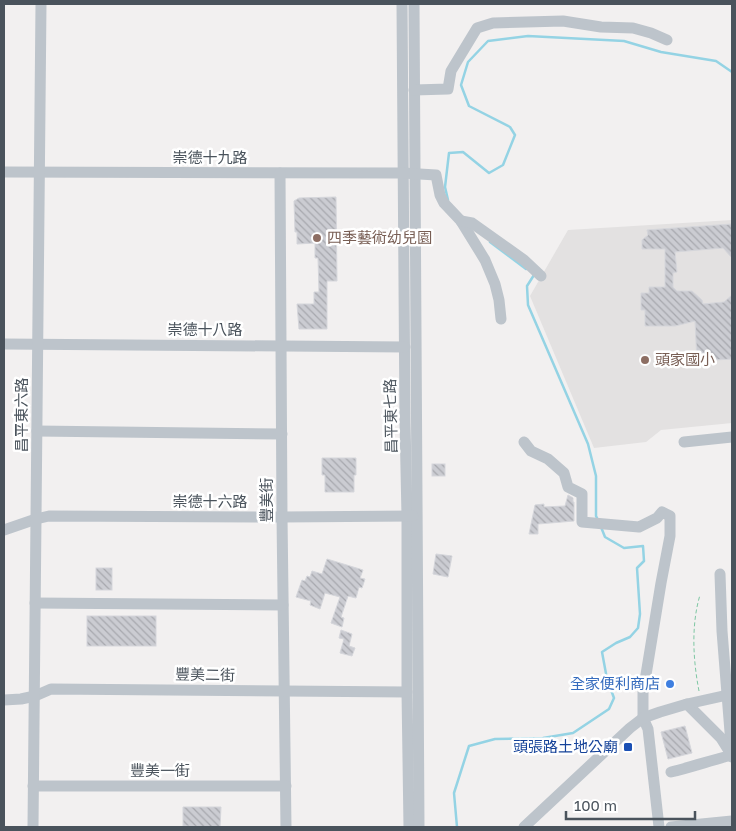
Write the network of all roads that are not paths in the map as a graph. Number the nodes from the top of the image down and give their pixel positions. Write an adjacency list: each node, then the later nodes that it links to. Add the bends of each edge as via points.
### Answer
1 (41, 4): 7 (street, 昌平東六路)
2 (402, 4): 9 (street, 昌平東七路)
3 (414, 4): 5 (street, 昌平東七路)
4 (667, 40): 5 (street, via 633,28 563,21 493,23 477,28 450,70 448,89)
5 (414, 90): 10 (street, 昌平東七路)
6 (4, 172): 7 (street, 崇德十九路)
7 (40, 172): 8 (street, 崇德十九路); 15 (street, 昌平東六路)
8 (280, 173): 9 (street, 崇德十九路); 16 (street, 豐美街)
9 (403, 173): 10 (street, 崇德十九路); 17 (street, 昌平東七路)
10 (415, 174): 11 (street, 崇德十九路, via 436,175 444,203); 23 (street, 昌平東七路)
11 (461, 221): 12 (street, via 472,223); 13 (street, via 485,260 499,300)
12 (541, 276)
13 (501, 319)
14 (4, 344): 15 (street, 崇德十八路)
15 (37, 344): 16 (street, 崇德十八路); 18 (street, 昌平東六路)
16 (281, 346): 17 (street, 崇德十八路); 19 (street, 豐美街)
17 (405, 347): 23 (street, 昌平東七路, via 405,422)
18 (37, 431): 19 (street); 25 (street, 昌平東六路)
19 (282, 434): 24 (street, 豐美街)
20 (732, 437): 22 (street)
21 (524, 442): 36 (street, via 531,451 548,459 564,473 568,487 582,494 582,522 639,527 662,512 670,516 670,536 643,694)
22 (684, 442)
23 (412, 516): 24 (street, 崇德十六路); 31 (street, 昌平東七路); 45 (street, 昌平東七路)
24 (282, 517): 25 (street, 崇德十六路, via 49,516); 29 (street, 豐美街)
25 (36, 519): 26 (street, 崇德十六路); 28 (street, 昌平東六路)
26 (4, 530)
27 (720, 574): 32 (street, via 722,631)
28 (35, 602): 29 (street); 33 (street, 昌平東六路)
29 (283, 605): 30 (street, 豐美街)
30 (284, 691): 31 (street, 豐美二街); 33 (street, 豐美二街, via 52,689); 40 (street, 豐美街)
31 (407, 692): 44 (street, 昌平東七路)
32 (730, 695): 35 (street); 37 (street)
33 (35, 696): 34 (street, 豐美二街); 39 (street, 昌平東六路)
34 (4, 700)
35 (687, 704): 36 (street); 37 (street, via 721,738)
36 (643, 718): 46 (street); 47 (street, via 648,729)
37 (732, 756): 38 (street)
38 (671, 772)
39 (33, 786): 40 (street, 豐美一街); 42 (street, 昌平東六路)
40 (286, 786): 43 (street, 豐美街)
41 (732, 821): 48 (street)
42 (33, 827)
43 (286, 827)
44 (409, 827)
45 (420, 827)
46 (524, 827)
47 (659, 827)
48 (671, 827)

